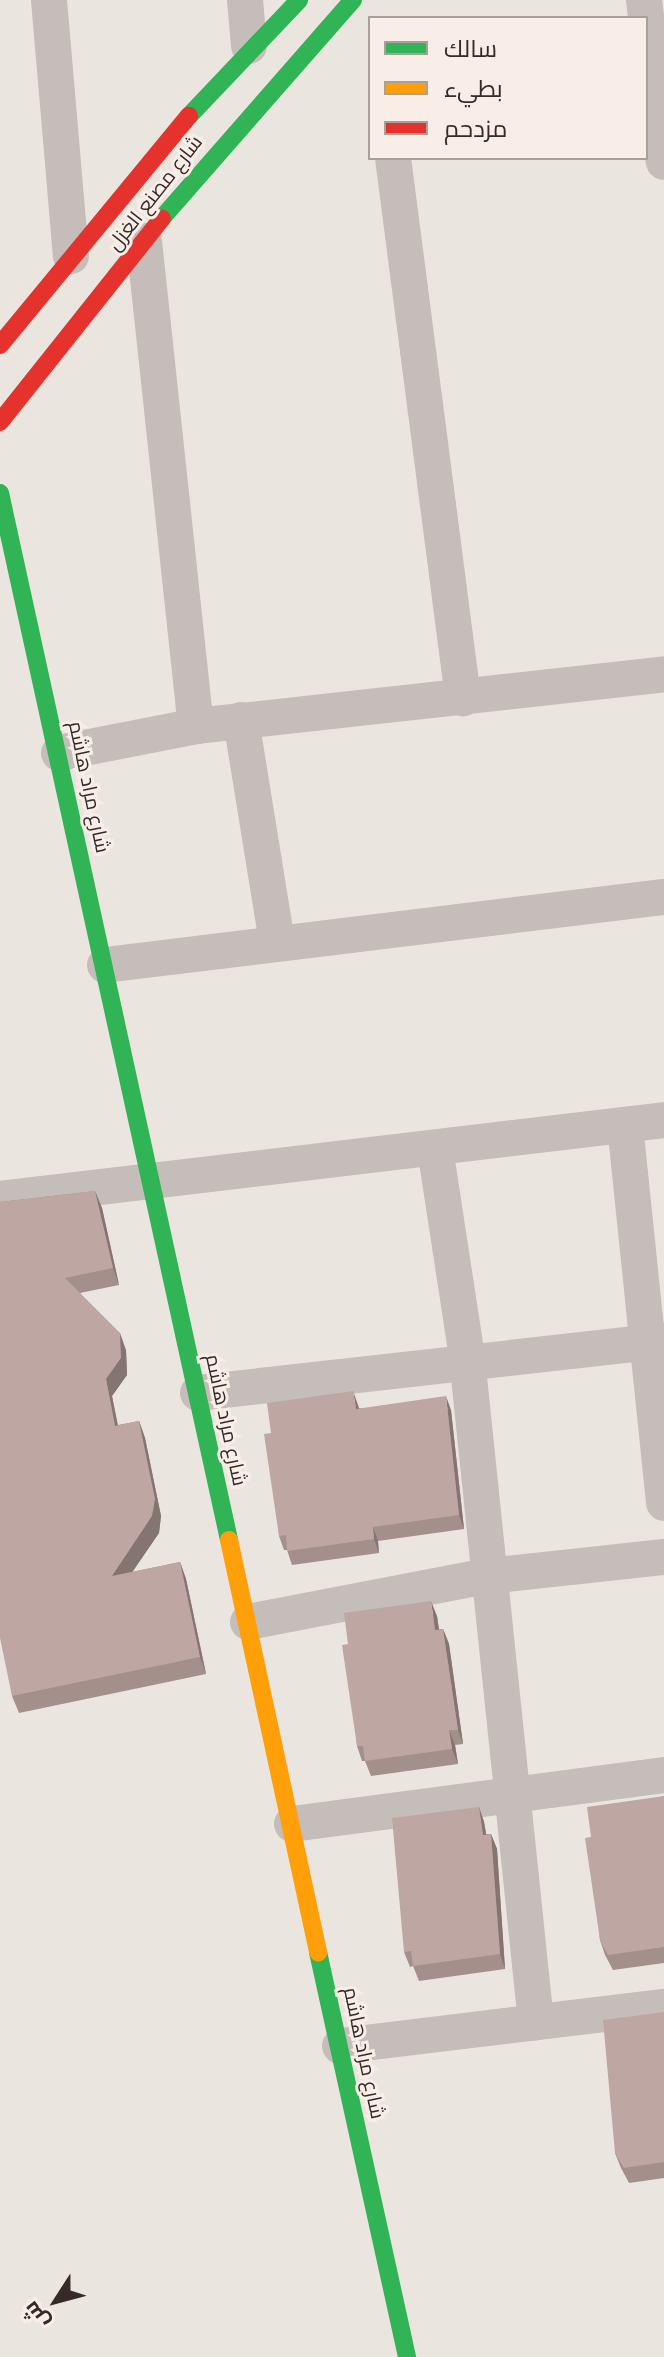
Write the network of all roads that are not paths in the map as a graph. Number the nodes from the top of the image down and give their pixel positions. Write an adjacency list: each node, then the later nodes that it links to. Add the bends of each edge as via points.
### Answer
1 (49, 0): 10 (street)
2 (245, 0): 6 (street)
3 (299, 0): 6 (street, شارع مصنع الغزل)
4 (353, 0): 9 (street, شارع مصنع الغزل, via 289,63)
5 (648, 32): 8 (street)
6 (249, 46): 10 (street, شارع مصنع الغزل)
7 (393, 160): 15 (street)
8 (664, 162)
9 (144, 241): 12 (street, شارع مصنع الغزل); 17 (street)
10 (71, 256): 11 (street, شارع مصنع الغزل)
11 (0, 345)
12 (0, 422)
13 (0, 493): 18 (street, شارع مراد هاشم)
14 (664, 674): 15 (street)
15 (463, 698): 16 (street)
16 (241, 720): 17 (street); 20 (street)
17 (196, 726): 18 (street)
18 (59, 753): 21 (street, شارع مراد هاشم)
19 (664, 897): 20 (street)
20 (277, 943): 21 (street)
21 (105, 965): 25 (street, شارع مراد هاشم)
22 (664, 1120): 23 (street)
23 (625, 1125): 24 (street); 27 (street)
24 (435, 1148): 25 (street); 28 (street)
25 (152, 1182): 26 (street); 29 (street, شارع مراد هاشم)
26 (0, 1199)
27 (655, 1342): 28 (street); 30 (street)
28 (467, 1358): 29 (street); 32 (street)
29 (198, 1393): 33 (street, شارع مراد هاشم)
30 (664, 1503)
31 (664, 1557): 32 (street)
32 (488, 1576): 33 (street); 35 (street)
33 (248, 1622): 36 (street, شارع مراد هاشم)
34 (664, 1775): 35 (street)
35 (511, 1796): 36 (street); 38 (street)
36 (292, 1824): 39 (street, شارع مراد هاشم)
37 (664, 2007): 38 (street)
38 (536, 2022): 39 (street)
39 (340, 2046): 40 (street, شارع مراد هاشم)
40 (407, 2357)

